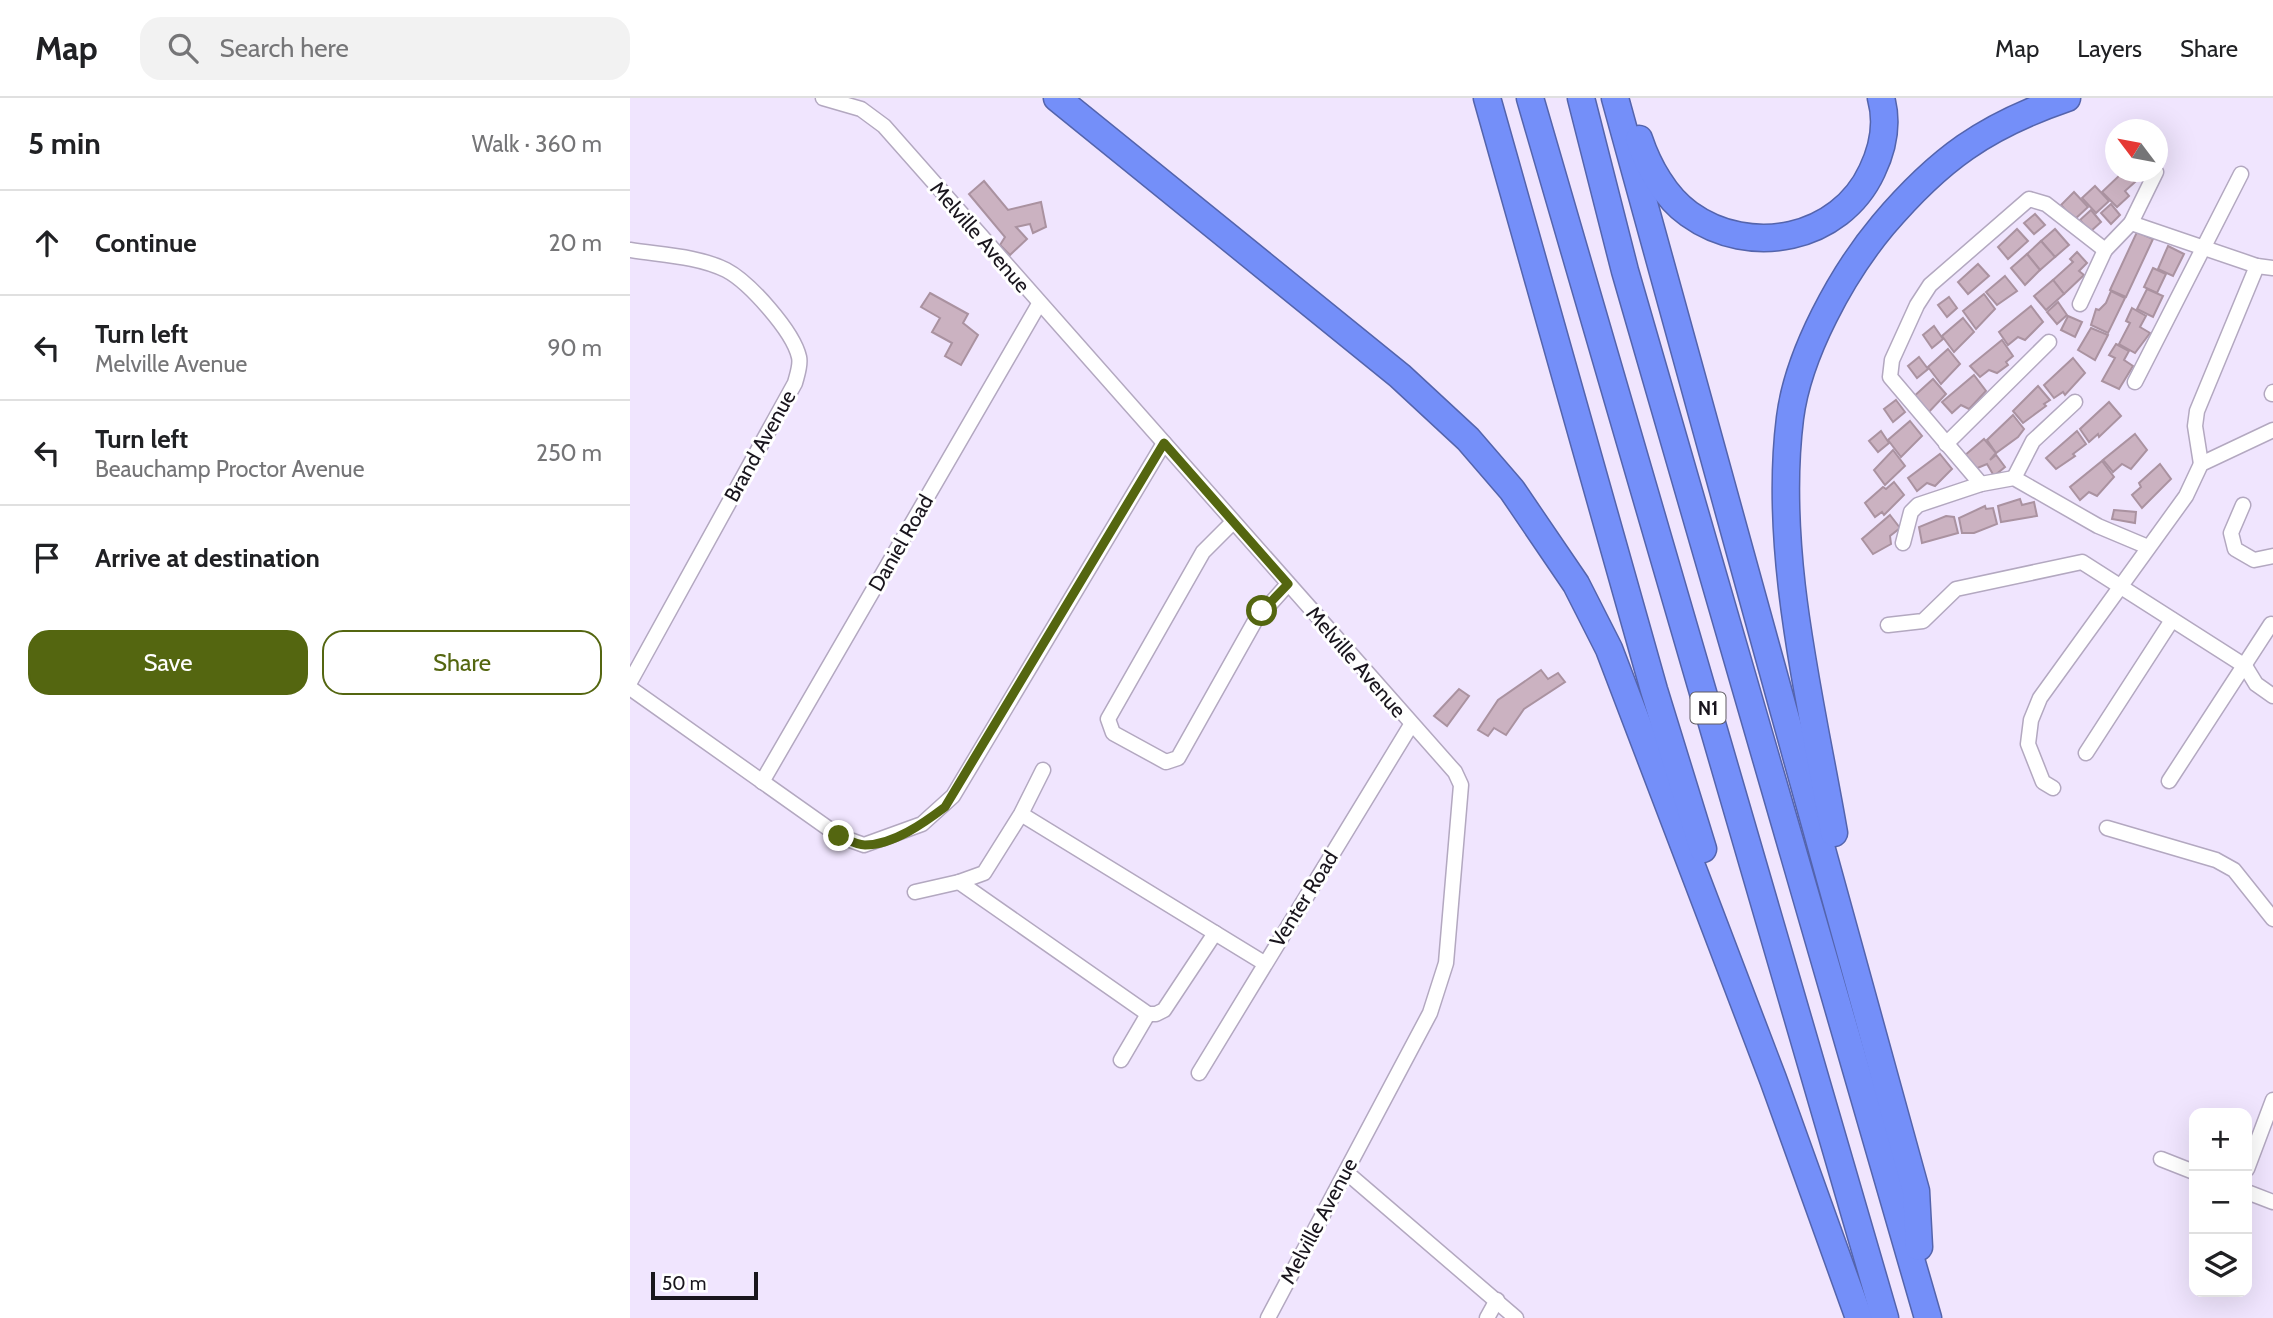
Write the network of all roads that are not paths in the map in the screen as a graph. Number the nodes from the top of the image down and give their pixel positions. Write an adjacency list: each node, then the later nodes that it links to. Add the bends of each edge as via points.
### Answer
1 (823, 98): 18 (street, Melville Avenue, via 861,109 884,127)
2 (1058, 98): 60 (highway, via 1400,376 1468,439 1512,490 1576,583 1609,649)
3 (1487, 98): 60 (highway, via 1654,690)
4 (1530, 98): 74 (highway, N1)
5 (1581, 98): 69 (highway, N1, via 1625,271)
6 (1615, 98): 56 (highway)
7 (1624, 98): 8 (highway, via 1643,151 1665,190 1688,214 1719,231 1772,239 1803,233 1828,221 1866,184 1884,137)
8 (1881, 98)
9 (2067, 98): 56 (highway, via 2016,116 1960,149 1911,192 1871,239 1833,295 1790,415 1785,480 1799,633)
10 (2241, 174): 13 (street)
11 (2151, 182): 12 (street)
12 (2131, 223): 13 (street); 15 (street)
13 (2204, 248): 16 (street); 21 (street)
14 (630, 250): 40 (street, Brand Avenue, via 705,262 726,270 768,308 799,358 795,383)
15 (2105, 250): 19 (street); 25 (street, via 2046,204 2029,199 1930,285 1892,360 1890,377)
16 (2257, 266): 17 (street); 26 (street, via 2197,411 2194,426)
17 (2273, 268)
18 (1039, 304): 24 (street, Melville Avenue); 47 (street, Daniel Road)
19 (2080, 304)
20 (2049, 342): 25 (street)
21 (2135, 382)
22 (2076, 402): 27 (street, via 2033,441)
23 (2273, 430): 26 (street)
24 (1164, 443): 30 (street, Melville Avenue); 47 (street, via 945,807 922,824 864,845 839,836)
25 (1946, 444): 28 (street)
26 (2201, 464): 32 (street, via 2186,496)
27 (2014, 478): 28 (street); 32 (street, via 2098,526)
28 (1981, 484): 31 (street, via 1918,505 1910,512)
29 (2243, 505): 33 (street, via 2231,533 2235,549 2254,559)
30 (1233, 522): 34 (street, Melville Avenue); 34 (street, via 1203,552 1159,628 1108,719 1113,733 1166,762 1178,758 1255,621)
31 (1903, 543)
32 (2148, 547): 35 (street)
33 (2273, 556)
34 (1288, 584): 43 (street, Melville Avenue)
35 (2118, 587): 36 (street); 38 (street, via 2087,564 2075,561 1956,589 1923,621); 48 (street, via 2050,681 2031,720 2028,744 2033,760 2043,782)
36 (2172, 620): 39 (street); 44 (street)
37 (2271, 624): 39 (street)
38 (1888, 625)
39 (2245, 666): 42 (street, via 2256,684); 46 (street)
40 (630, 682)
41 (630, 688): 47 (street)
42 (2273, 696)
43 (1411, 725): 55 (street, Venter Road); 65 (street, Melville Avenue, via 1455,772 1461,785 1446,963 1430,1013)
44 (2086, 752)
45 (1043, 770): 49 (street)
46 (2169, 781)
47 (762, 782)
48 (2053, 788)
49 (1021, 814): 51 (street, via 984,873); 54 (street)
50 (2107, 828): 53 (street, via 2216,860 2234,870)
51 (960, 883): 52 (street); 57 (street)
52 (915, 892)
53 (2273, 919)
54 (1215, 933): 55 (street); 57 (street, via 1172,1001 1156,1014)
55 (1264, 963): 59 (street, Venter Road)
56 (1859, 979): 69 (highway, via 1916,1191)
57 (1148, 1014): 58 (street)
58 (1121, 1060)
59 (1199, 1073)
60 (1773, 1079): 73 (highway)
61 (2273, 1100): 62 (street)
62 (2252, 1156)
63 (2161, 1159): 64 (street)
64 (2191, 1171)
65 (1346, 1172): 68 (street); 70 (street, Melville Avenue)
66 (2252, 1194): 67 (street)
67 (2273, 1202)
68 (1497, 1300): 71 (street); 72 (street)
69 (1925, 1306)
70 (1268, 1318)
71 (1487, 1318)
72 (1516, 1318)
73 (1859, 1318)
74 (1885, 1318)

